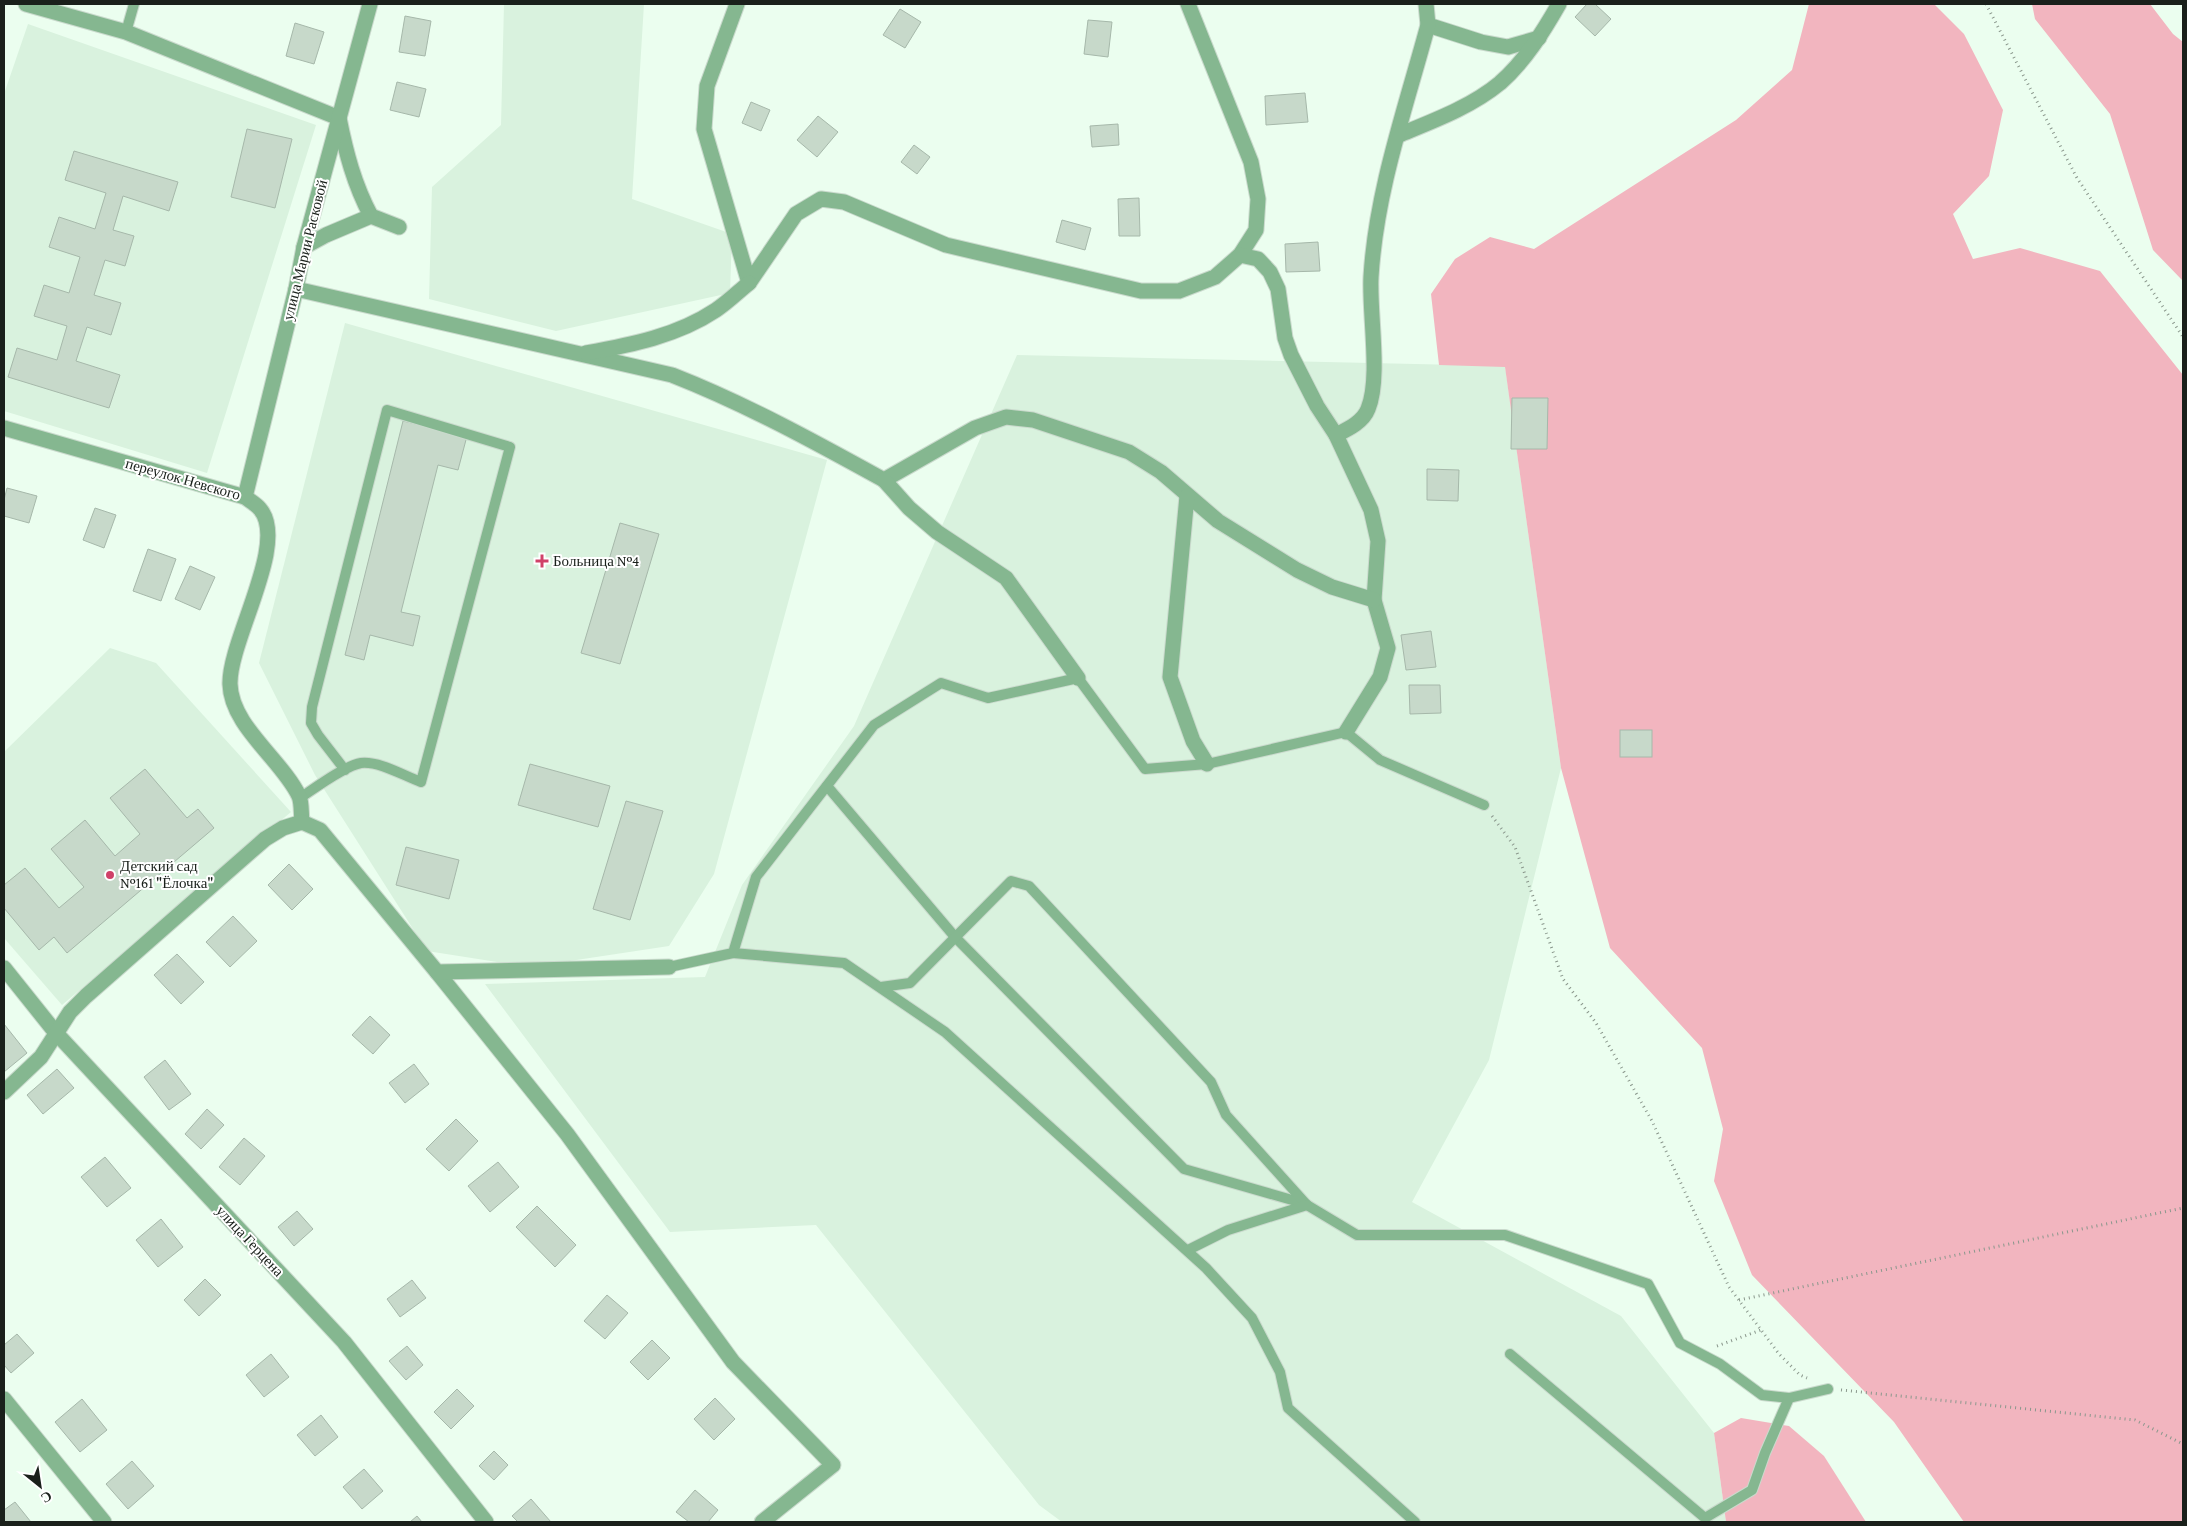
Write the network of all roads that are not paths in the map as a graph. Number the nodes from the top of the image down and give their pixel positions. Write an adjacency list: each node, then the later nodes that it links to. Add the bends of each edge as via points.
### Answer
1 (26, 4): 9 (street)
2 (134, 4): 9 (lane)
3 (370, 4): 11 (street, улица Марии Расковой)
4 (737, 4): 17 (street, via 707,86 704,129)
5 (1188, 4): 16 (street, via 1251,162 1258,199 1256,230)
6 (1426, 4): 8 (street)
7 (1559, 4): 10 (street)
8 (1428, 25): 10 (street, via 1481,42 1508,46); 12 (street)
9 (126, 32): 11 (street)
10 (1539, 38): 12 (street, via 1500,83 1450,114)
11 (339, 118): 13 (street, via 352,175); 15 (street, улица Марии Расковой)
12 (1398, 135): 21 (street, via 1378,212 1371,277 1373,391 1368,411 1357,424)
13 (371, 216): 14 (street); 15 (street)
14 (399, 227)
15 (304, 247): 18 (street, улица Марии Расковой)
16 (1240, 255): 17 (street, via 1215,277 1179,291 1141,291 946,245 844,202 821,199 796,214); 21 (street, via 1258,260 1270,272 1278,289 1285,338 1291,355)
17 (749, 283): 19 (street, via 716,310 675,331 630,345)
18 (296, 288): 19 (street); 24 (street, улица Марии Расковой)
19 (579, 354): 22 (street, via 672,375 717,393 789,427)
20 (4, 428): 24 (street, переулок Невского)
21 (1336, 435): 25 (street, via 1371,510 1378,541)
22 (884, 480): 23 (street, via 975,428 1006,417 1033,420 1129,452 1161,472); 26 (street, via 937,532 1006,578)
23 (1187, 496): 25 (street, via 1218,521 1297,570); 28 (street, via 1170,678 1193,741)
24 (245, 497): 31 (street, переулок Невского, via 261,510 268,530 267,554 231,665 230,686 235,706 248,728)
25 (1374, 600): 27 (street, via 1388,648 1380,677)
26 (1078, 678): 28 (lane, via 1146,769); 30 (lane, via 988,698 941,683 874,725)
27 (1346, 732): 28 (lane); 32 (lane, via 1380,760)
28 (1207, 764)
29 (345, 770): 29 (lane, via 318,736 311,722 312,707 387,410 510,446 421,782 376,765 361,763); 31 (lane)
30 (827, 786): 34 (lane); 35 (lane, via 756,877)
31 (300, 798): 33 (street, переулок Невского)
32 (1484, 804)
33 (302, 822): 38 (street, via 320,830); 40 (street, via 265,839 86,996)
34 (955, 937): 39 (lane, via 910,983); 42 (lane, via 1184,1169); 42 (lane, via 1012,881 1029,886 1211,1082 1226,1114)
35 (733, 953): 36 (lane); 39 (lane, via 844,963)
36 (669, 967): 38 (street)
37 (4, 968): 40 (street, улица Герцена)
38 (437, 972): 50 (street, via 567,1134 734,1362 833,1465)
39 (881, 987): 43 (lane, via 945,1032)
40 (56, 1033): 41 (street, via 42,1056); 49 (street, улица Герцена, via 344,1342)
41 (4, 1092)
42 (1307, 1205): 43 (lane, via 1228,1230); 46 (lane, via 1358,1236 1505,1236 1648,1284 1680,1343 1720,1364 1762,1395)
43 (1188, 1250): 51 (lane, via 1252,1318 1280,1372 1288,1408)
44 (1510, 1354): 46 (lane, via 1705,1518 1752,1490)
45 (1828, 1388): 46 (lane)
46 (1788, 1398)
47 (4, 1399): 48 (street)
48 (104, 1522)
49 (486, 1522)
50 (762, 1522)
51 (1415, 1522)

